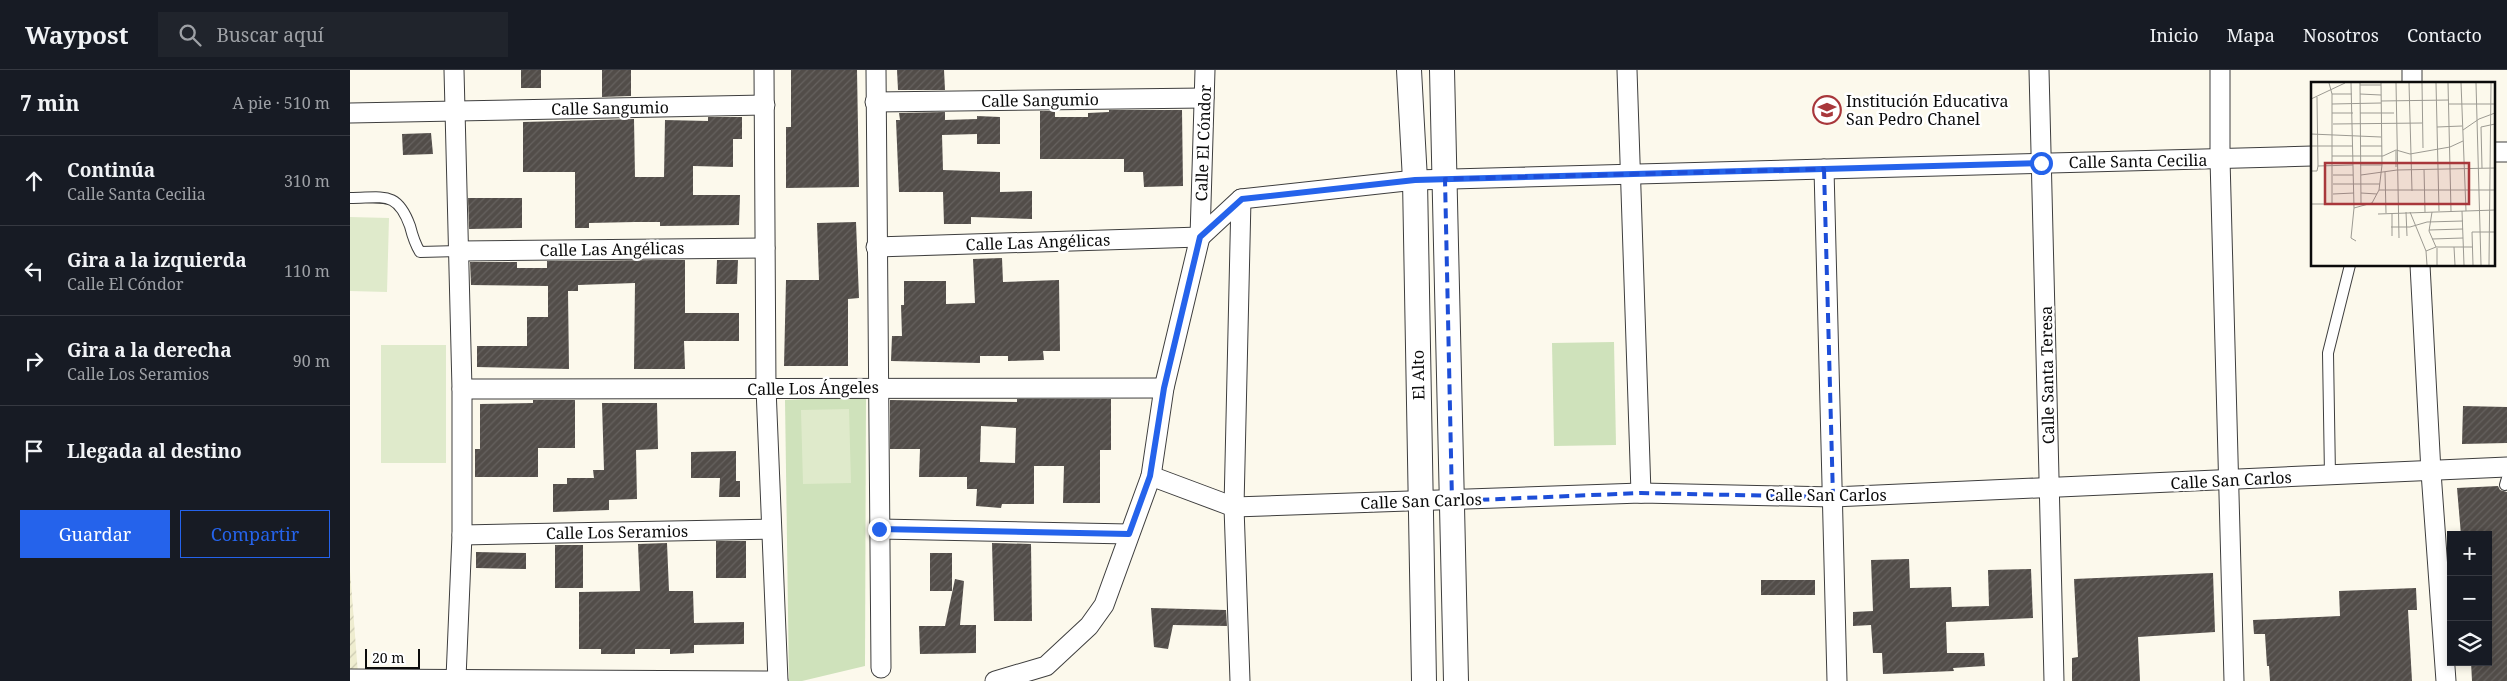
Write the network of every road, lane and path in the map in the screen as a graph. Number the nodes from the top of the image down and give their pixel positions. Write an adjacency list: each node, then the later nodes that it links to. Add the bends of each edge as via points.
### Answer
1 (454, 70): 13 (street)
2 (764, 70): 12 (street)
3 (876, 70): 11 (street)
4 (1205, 70): 10 (street, Calle El Cóndor)
5 (1409, 70): 23 (street, El Alto)
6 (1442, 70): 22 (street, El Alto)
7 (1627, 70): 21 (street)
8 (2039, 70): 19 (street, Calle Santa Teresa)
9 (2220, 70): 18 (street)
10 (1204, 98): 11 (street, Calle Sangumio); 26 (street, Calle El Cóndor)
11 (875, 102): 27 (street)
12 (765, 105): 13 (street, Calle Sangumio); 28 (street)
13 (456, 111): 14 (street, Calle Sangumio); 29 (street)
14 (350, 113)
15 (2494, 152): 16 (street)
16 (2507, 152)
17 (2311, 156): 18 (street, Calle Santa Cecilia)
18 (2220, 159): 19 (street, Calle Santa Cecilia); 40 (street)
19 (2041, 163): 20 (street, Calle Santa Cecilia); 41 (street, Calle Santa Teresa)
20 (1824, 170): 21 (street, Calle Santa Cecilia); 43 (street)
21 (1629, 174): 22 (street, Calle Santa Cecilia); 42 (street)
22 (1445, 179): 23 (street, Calle Santa Cecilia); 44 (street, El Alto)
23 (1415, 180): 25 (street, Calle Santa Cecilia); 45 (street, El Alto)
24 (350, 198): 29 (lane, via 386,198 398,202 420,252)
25 (1242, 199): 26 (street); 46 (street)
26 (1200, 237): 27 (street, Calle Las Angélicas); 34 (street, Calle El Cóndor)
27 (876, 247): 32 (street)
28 (765, 248): 29 (street, Calle Las Angélicas); 33 (street)
29 (459, 251): 35 (street)
30 (2350, 266): 38 (lane, via 2328,354)
31 (2420, 266): 36 (street)
32 (878, 387): 33 (street, Calle Los Ángeles); 34 (street, Calle Los Ángeles); 48 (street)
33 (766, 388): 35 (street, Calle Los Ángeles); 47 (street)
34 (1164, 388): 37 (street, Calle El Cóndor)
35 (462, 389): 50 (street)
36 (2431, 472): 38 (street, Calle San Carlos); 39 (street, Calle San Carlos); 62 (street)
37 (1150, 476): 46 (street, Calle San Carlos); 49 (street, Calle El Cóndor)
38 (2330, 476): 40 (street, Calle San Carlos)
39 (2506, 477)
40 (2229, 480): 41 (street, Calle San Carlos); 61 (street)
41 (2050, 489): 43 (street, Calle San Carlos); 60 (street, Calle Santa Teresa)
42 (1642, 493): 43 (street, Calle San Carlos); 44 (street, Calle San Carlos)
43 (1833, 497): 59 (street)
44 (1452, 501): 45 (street, Calle San Carlos); 58 (street, El Alto)
45 (1421, 502): 46 (street, Calle San Carlos); 57 (street, El Alto)
46 (1234, 507): 56 (street)
47 (771, 529): 50 (street, Calle Los Seramios); 54 (street)
48 (879, 529): 49 (street); 51 (street)
49 (1129, 534): 55 (street, Calle El Cóndor, via 1104,605 1089,626 1046,666)
50 (462, 535): 52 (street)
51 (881, 668)
52 (456, 678): 53 (street); 54 (street)
53 (350, 679)
54 (778, 681)
55 (995, 681)
56 (1240, 681)
57 (1424, 681)
58 (1456, 681)
59 (1837, 681)
60 (2054, 681)
61 (2234, 681)
62 (2446, 681)

